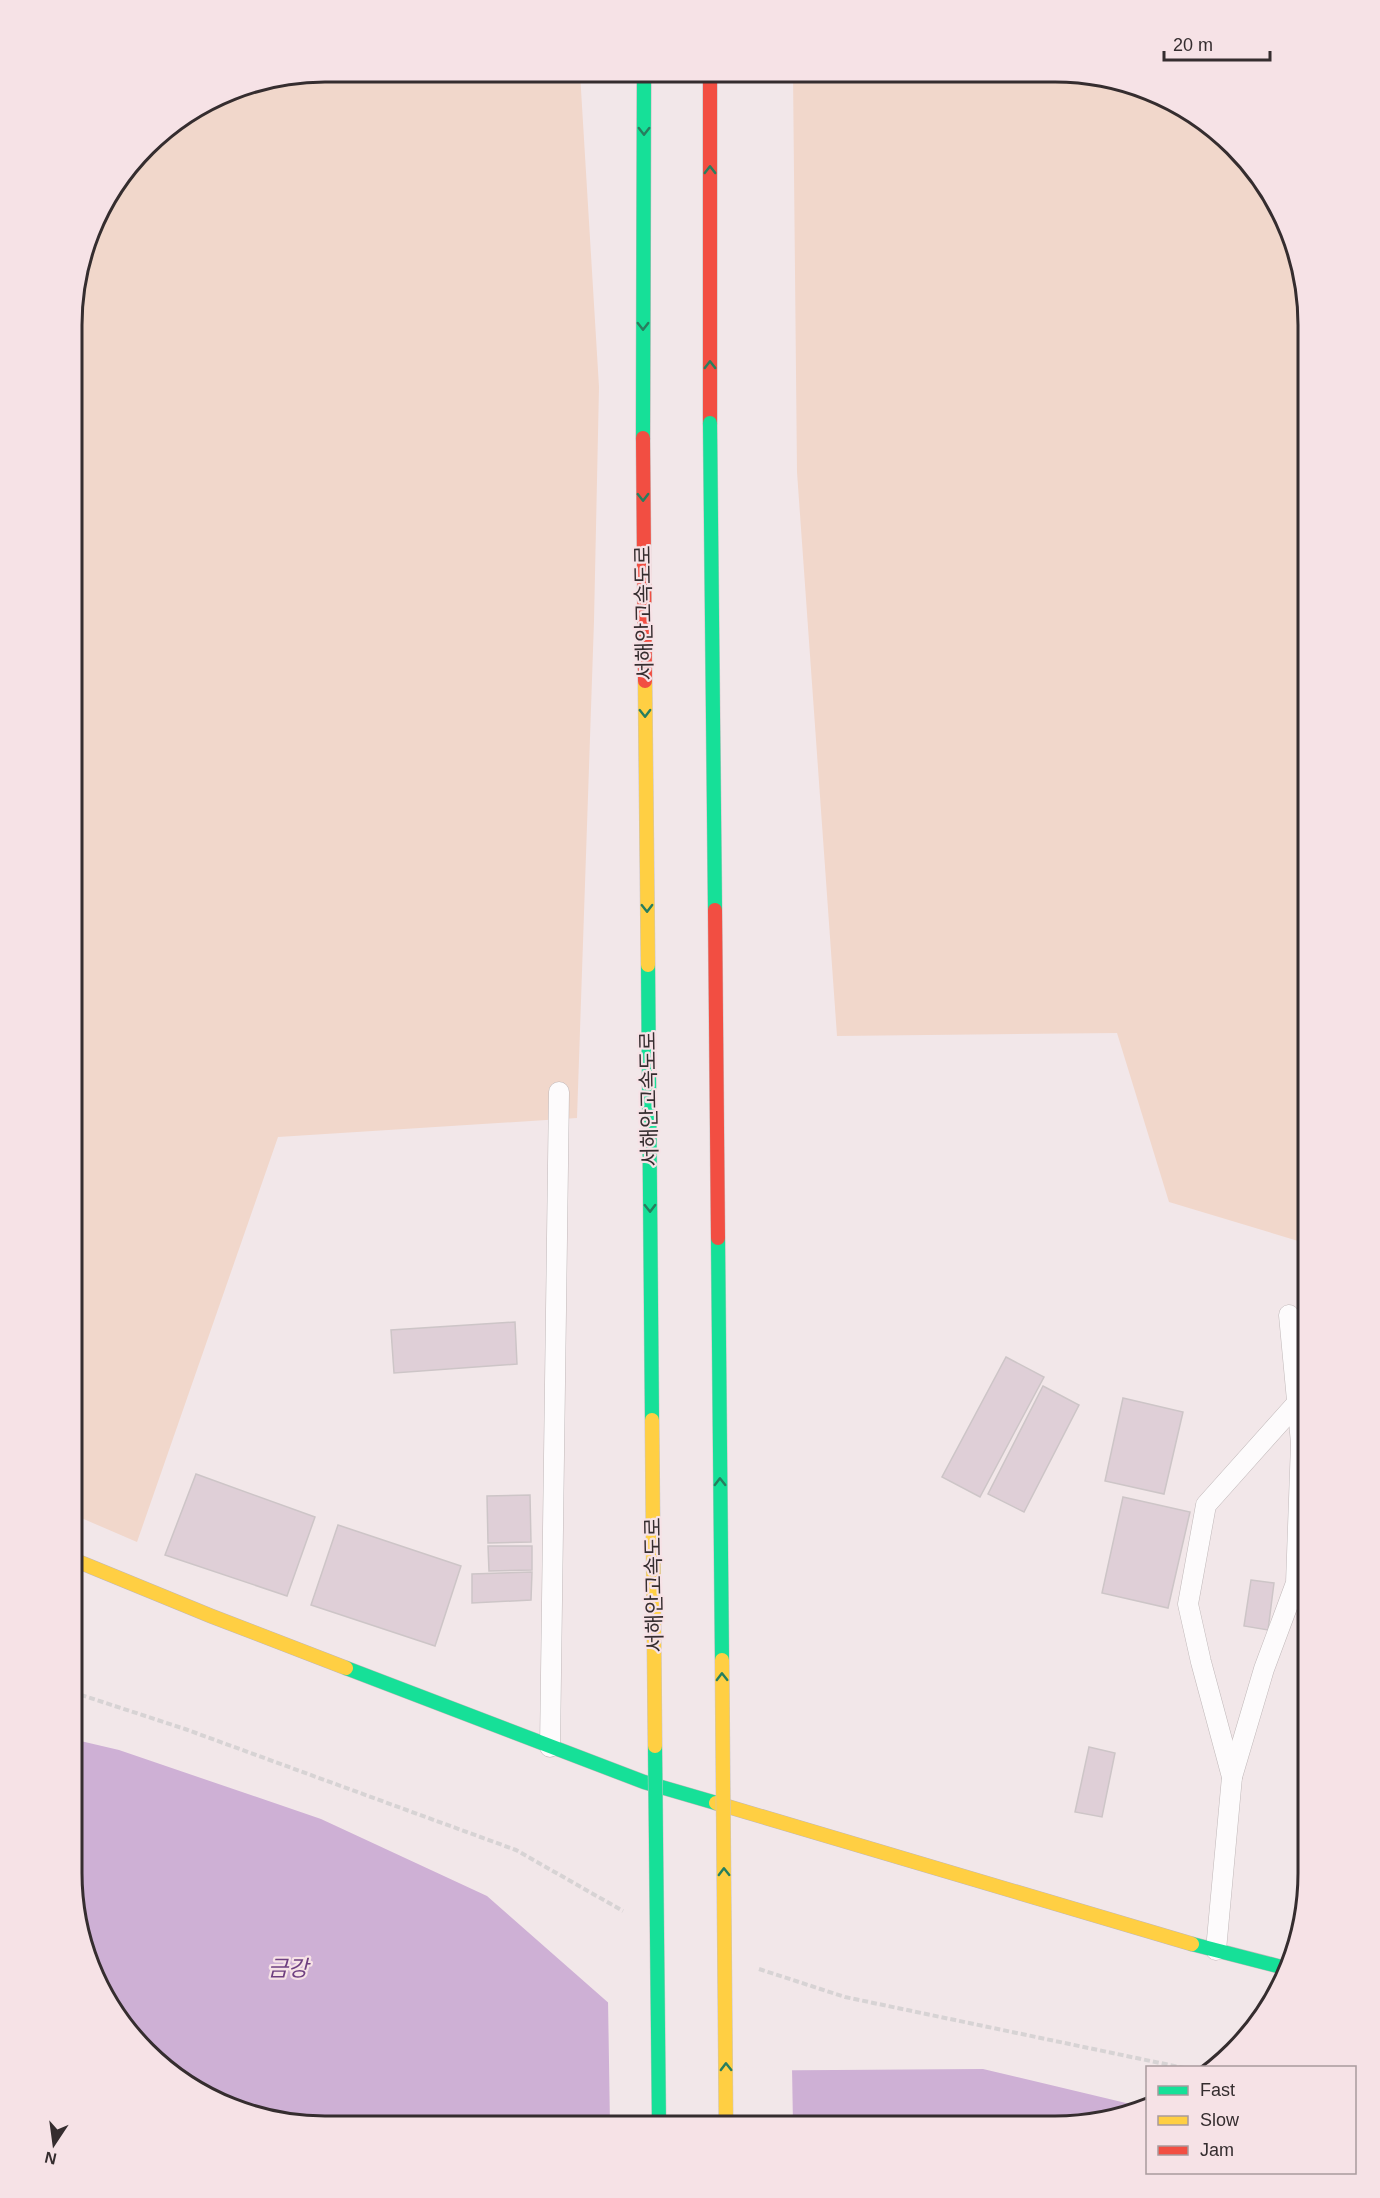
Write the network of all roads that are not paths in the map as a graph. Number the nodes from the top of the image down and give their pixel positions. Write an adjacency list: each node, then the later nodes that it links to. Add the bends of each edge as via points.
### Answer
1 (644, 82): 12 (main road, 서해안고속도로, one-way to 12, bridge, via 642,438)
2 (710, 82): 13 (main road, one-way to 2, bridge)
3 (559, 1092): 8 (lane)
4 (1289, 1315): 5 (lane)
5 (1298, 1402): 9 (lane, via 1206,1505 1188,1604)
6 (1298, 1527): 9 (lane, via 1296,1583 1264,1669)
7 (82, 1563): 8 (main road)
8 (550, 1747): 10 (main road, via 644,1782)
9 (1233, 1777): 10 (lane)
10 (1216, 1950): 11 (main road)
11 (1278, 1966)
12 (659, 2116)
13 (726, 2116)

